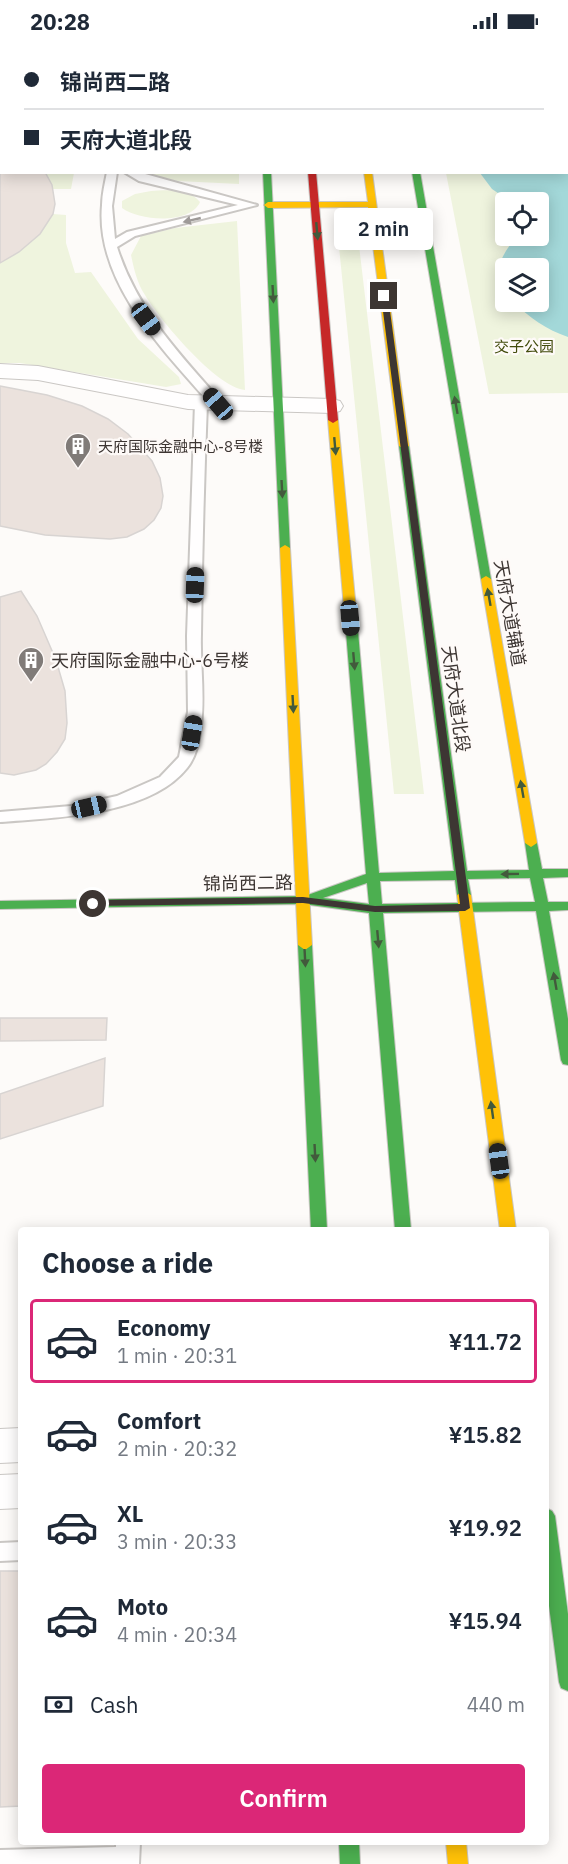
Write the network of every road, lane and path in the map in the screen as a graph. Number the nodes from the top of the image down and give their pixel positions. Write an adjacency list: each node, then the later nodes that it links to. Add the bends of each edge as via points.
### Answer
1 (112, 174): 11 (lane, via 106,204)
2 (133, 174): 9 (lane)
3 (267, 174): 10 (street)
4 (312, 174): 7 (street)
5 (368, 174): 8 (street, 天府大道北段)
6 (416, 174): 18 (street, 天府大道辅道, one-way to 6)
7 (314, 204): 8 (street); 10 (street); 15 (street, one-way to 15)
8 (372, 204): 19 (street, 天府大道北段)
9 (249, 205): 10 (lane); 11 (lane, one-way to 11, via 131,234)
10 (268, 205): 14 (street, one-way to 14)
11 (111, 246): 13 (lane, via 130,294)
12 (0, 371): 13 (street, via 38,373)
13 (209, 403): 14 (street); 16 (lane, via 193,674 194,721 182,765 165,782 132,796 89,807)
14 (278, 406): 15 (street); 21 (street, one-way to 21)
15 (332, 406): 20 (street, one-way to 20)
16 (0, 817)
17 (568, 873): 18 (street)
18 (536, 874): 19 (street, one-way to 19); 23 (street, 天府大道辅道)
19 (461, 875): 20 (street); 25 (street, 天府大道北段)
20 (372, 877): 21 (street); 26 (street)
21 (303, 900): 22 (street, 锦尚西二路); 26 (street, 锦尚西二路); 28 (street, one-way to 28)
22 (0, 905)
23 (542, 906): 24 (street, 锦尚西二路); 25 (street, 锦尚西二路); 27 (street, 天府大道辅道, one-way to 23)
24 (568, 906)
25 (465, 908): 26 (street, 锦尚西二路); 30 (street, 天府大道北段, one-way to 25)
26 (375, 909): 29 (street, one-way to 29)
27 (568, 1060)
28 (319, 1227)
29 (403, 1227)
30 (508, 1227)
31 (18, 1445): 32 (street)
32 (0, 1446)
33 (18, 1491): 34 (street)
34 (0, 1492)
35 (549, 1539): 38 (street)
36 (18, 1551): 37 (lane)
37 (0, 1552)
38 (568, 1682)
39 (349, 1845): 43 (street)
40 (456, 1845): 44 (street)
41 (128, 1855): 42 (lane)
42 (0, 1862)
43 (350, 1864)
44 (458, 1864)

